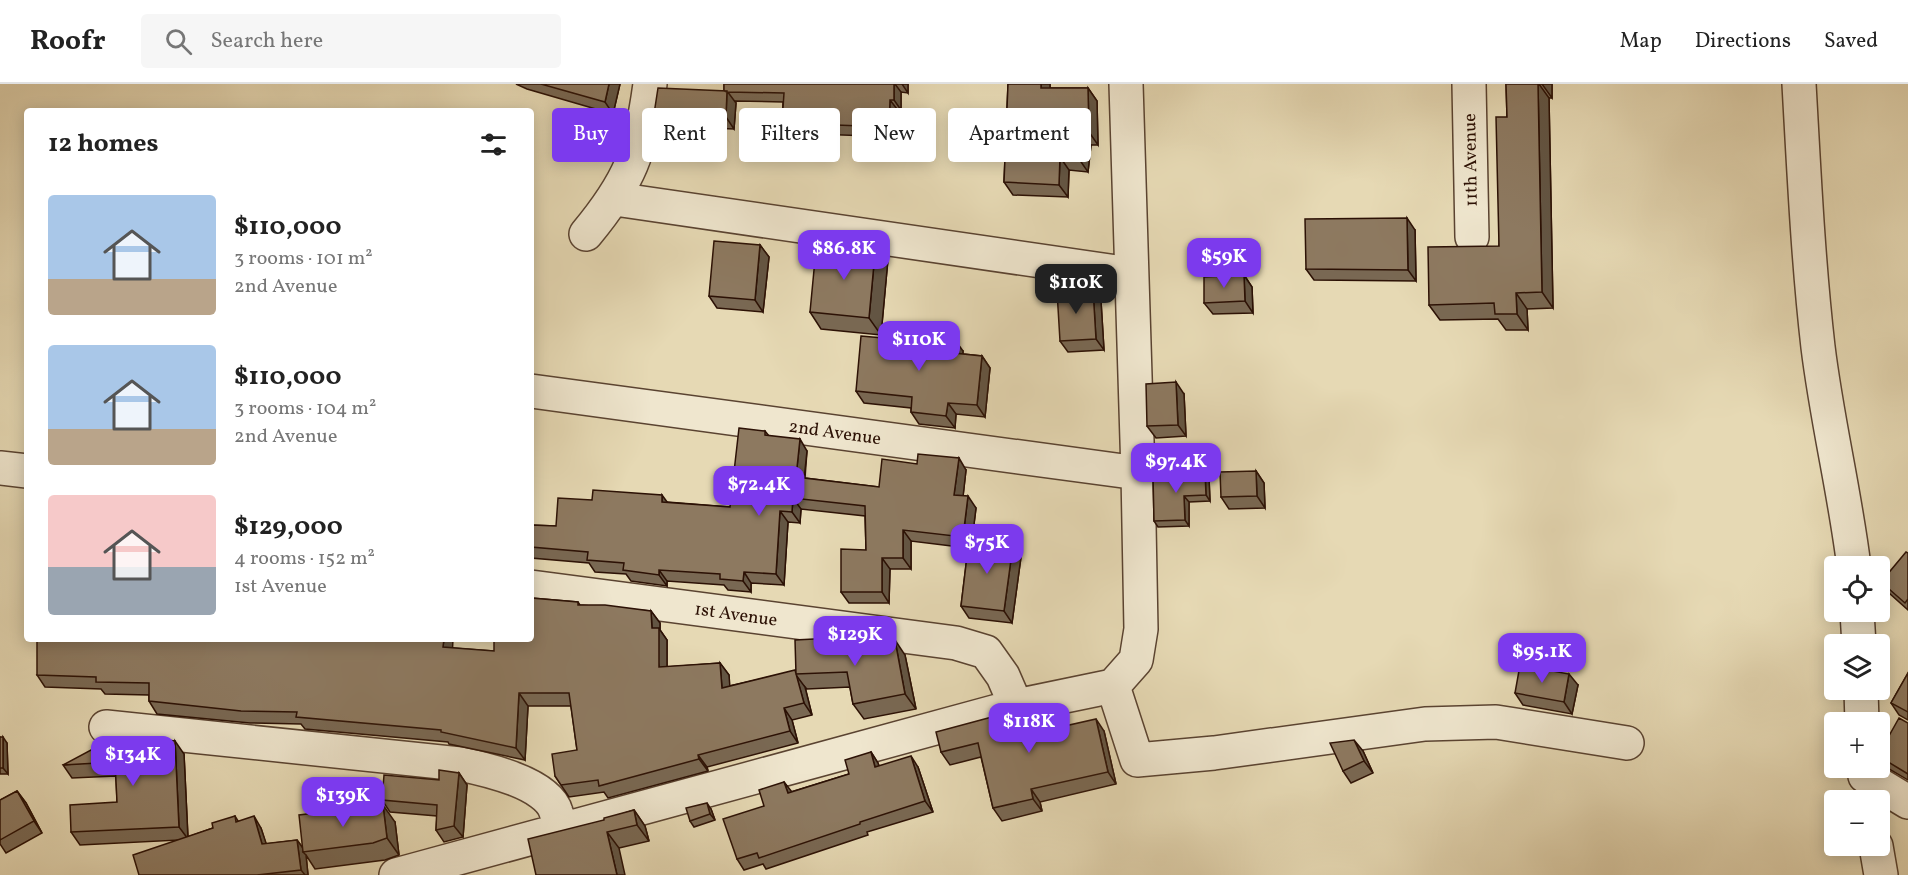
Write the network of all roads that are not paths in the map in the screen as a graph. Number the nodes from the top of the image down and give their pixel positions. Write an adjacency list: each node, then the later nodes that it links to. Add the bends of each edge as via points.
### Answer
1 (651, 84): 5 (street, via 641,139)
2 (1126, 84): 8 (street)
3 (1468, 84): 7 (street, 11th Avenue)
4 (1799, 84): 13 (street, via 1818,347)
5 (615, 200): 6 (street); 8 (street)
6 (586, 234)
7 (1472, 237)
8 (1130, 274): 12 (street)
9 (534, 391): 12 (street, 2nd Avenue)
10 (0, 468): 11 (street)
11 (24, 471)
12 (1138, 473): 15 (street, via 1141,629 1137,660)
13 (1853, 556)
14 (534, 586): 16 (street, 1st Avenue, via 956,643 986,652 1003,676)
15 (1113, 686): 16 (street); 18 (street, via 1137,760 1425,724 1496,722)
16 (1016, 706): 21 (street)
17 (106, 727): 21 (street, via 460,764 505,774 539,792 556,810)
18 (1627, 743)
19 (1866, 782): 20 (street)
20 (1908, 802)
21 (559, 830): 23 (street)
22 (1878, 856): 24 (street)
23 (396, 875)
24 (1881, 875)

